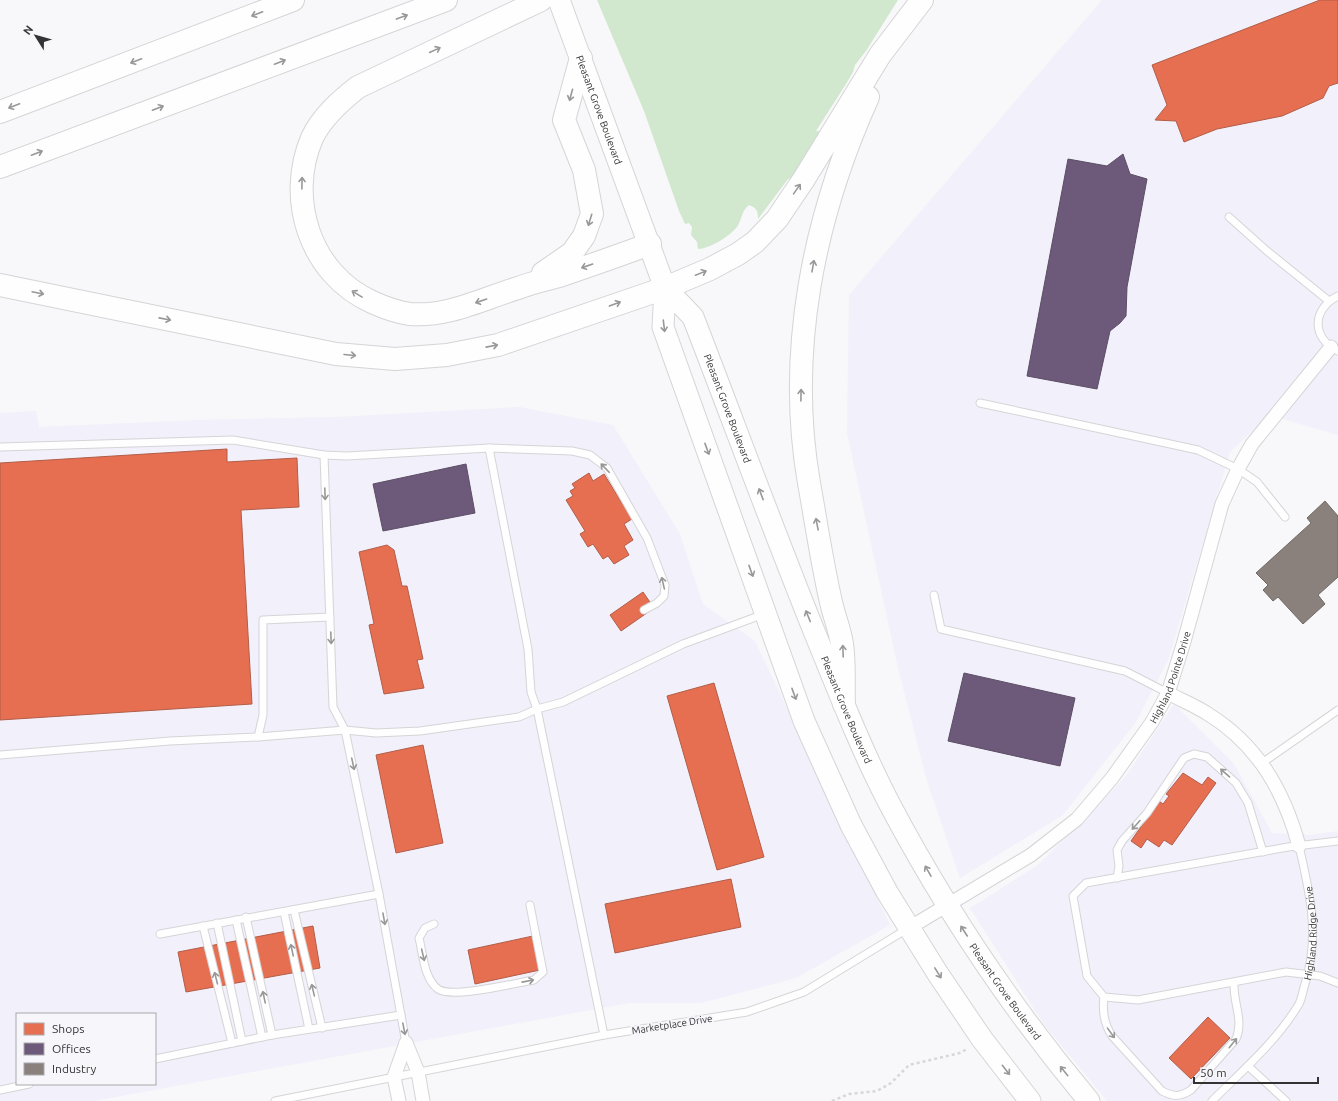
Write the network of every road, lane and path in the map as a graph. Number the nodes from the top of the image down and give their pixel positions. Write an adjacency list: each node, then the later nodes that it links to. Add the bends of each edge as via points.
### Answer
1 (293, 0): 8 (highway, one-way to 8)
2 (446, 0): 9 (highway, one-way to 2)
3 (541, 0): 13 (highway, one-way to 3, via 467,306 432,314 409,314 390,310 368,300 350,290 334,275 311,240 304,214 302,177 313,136 325,117 352,91)
4 (559, 0): 7 (main road, Pleasant Grove Boulevard)
5 (922, 0): 6 (highway)
6 (907, 21): 14 (highway, one-way to 6, via 738,254 755,242 776,219 804,179 880,55); 29 (highway, one-way to 6, via 842,645 831,602 809,481 801,412 802,350 807,298 831,189 868,97)
7 (580, 58): 11 (main road, Pleasant Grove Boulevard); 13 (highway, one-way to 13, via 564,120 584,170 592,214 584,236 572,253)
8 (0, 112)
9 (0, 167)
10 (1229, 216): 16 (lane, via 1267,251)
11 (650, 244): 13 (highway, one-way to 13); 14 (main road, Pleasant Grove Boulevard)
12 (0, 285): 14 (highway, one-way to 14, via 336,354 395,358 447,355 498,345)
13 (518, 288)
14 (665, 288): 26 (main road, Pleasant Grove Boulevard, one-way to 26, via 663,327); 29 (main road, Pleasant Grove Boulevard, one-way to 14, via 800,597 693,317)
15 (1338, 296): 16 (lane)
16 (1329, 301): 17 (lane, via 1320,314 1318,323 1319,332)
17 (1334, 349): 22 (street, Highland Pointe Drive, via 1252,444)
18 (980, 403): 22 (lane, via 1198,450)
19 (0, 447): 21 (lane, via 233,440)
20 (489, 448): 21 (lane); 25 (lane, one-way to 20, via 658,603 664,596 665,585 647,538 607,468 590,456 572,451); 30 (lane, via 528,649 531,692)
21 (324, 455): 27 (lane, one-way to 27)
22 (1238, 469): 23 (lane, via 1257,482); 28 (street, Highland Pointe Drive, via 1222,504)
23 (1284, 517)
24 (934, 595): 28 (lane, via 941,629 1125,671)
25 (644, 610)
26 (766, 613): 30 (lane, via 683,644 563,702); 50 (main road, Pleasant Grove Boulevard, one-way to 50, via 804,721 828,775 851,825)
27 (330, 617): 32 (lane, one-way to 32, via 333,707); 33 (lane, via 263,620 263,715)
28 (1168, 693): 35 (street, Highland Ridge Drive, via 1225,725); 42 (street, Highland Pointe Drive, via 1152,722 1112,778 1077,819 1031,854)
29 (844, 704): 42 (main road, Pleasant Grove Boulevard, one-way to 29, via 889,802)
30 (537, 709): 32 (lane, via 519,717 420,731 376,733); 60 (lane)
31 (1338, 710): 35 (lane)
32 (345, 730): 33 (lane); 40 (lane, one-way to 40)
33 (258, 737): 34 (lane, via 170,741)
34 (0, 755)
35 (1262, 763): 37 (street, Highland Ridge Drive, via 1283,799)
36 (1338, 841): 37 (lane)
37 (1299, 846): 38 (lane); 52 (lane, Highland Ridge Drive, via 1311,903 1314,933)
38 (1262, 852): 39 (lane); 39 (lane, one-way to 39, via 1257,827 1248,803 1236,783 1207,757 1194,754 1184,758 1147,813 1122,841 1117,850)
39 (1117, 878): 55 (lane, via 1086,883 1073,896 1087,976)
40 (379, 894): 43 (lane); 56 (lane, one-way to 56)
41 (530, 905): 48 (lane, one-way to 41, via 425,928 419,938 428,976 438,989 454,994 534,980 543,972)
42 (948, 905): 50 (street, Highland Pointe Drive); 77 (main road, Pleasant Grove Boulevard, one-way to 42, via 1017,1010)
43 (294, 910): 44 (lane); 57 (lane, one-way to 43)
44 (284, 912): 45 (lane); 58 (lane, one-way to 44)
45 (246, 917): 46 (lane); 59 (lane, one-way to 45)
46 (236, 920): 47 (lane); 61 (lane)
47 (217, 924): 49 (lane); 63 (lane)
48 (434, 924)
49 (203, 926): 51 (lane); 64 (lane, one-way to 49)
50 (909, 928): 60 (lane, Marketplace Drive, via 804,992 747,1012); 62 (main road, Pleasant Grove Boulevard, one-way to 62)
51 (160, 934)
52 (1308, 974): 53 (lane, via 1286,972); 54 (lane); 67 (lane, Highland Ridge Drive, via 1299,1003 1273,1039)
53 (1234, 983): 55 (lane, via 1138,1000); 55 (lane, one-way to 53, via 1102,1010 1112,1036 1162,1091 1172,1096 1182,1096 1191,1090 1236,1039 1240,1029)
54 (1338, 983)
55 (1104, 996)
56 (401, 1015): 57 (lane); 65 (lane, one-way to 65)
57 (322, 1028): 58 (lane)
58 (309, 1029): 59 (lane)
59 (272, 1035): 61 (lane)
60 (604, 1035): 68 (lane, Marketplace Drive)
61 (262, 1037): 63 (lane)
62 (982, 1039): 75 (path, via 960,1053 909,1065 886,1088 849,1094); 76 (main road, Pleasant Grove Boulevard, one-way to 76)
63 (242, 1041): 64 (lane)
64 (232, 1043): 66 (lane)
65 (406, 1043): 68 (street); 69 (street)
66 (156, 1059)
67 (1248, 1066): 78 (lane, Highland Ridge Drive); 79 (lane)
68 (418, 1072): 69 (lane, Marketplace Drive); 74 (street)
69 (394, 1078): 72 (lane); 73 (street)
70 (23, 1085): 71 (lane)
71 (0, 1090)
72 (275, 1101)
73 (399, 1101)
74 (423, 1101)
75 (832, 1101)
76 (1030, 1101)
77 (1089, 1101)
78 (1212, 1101)
79 (1286, 1101)

